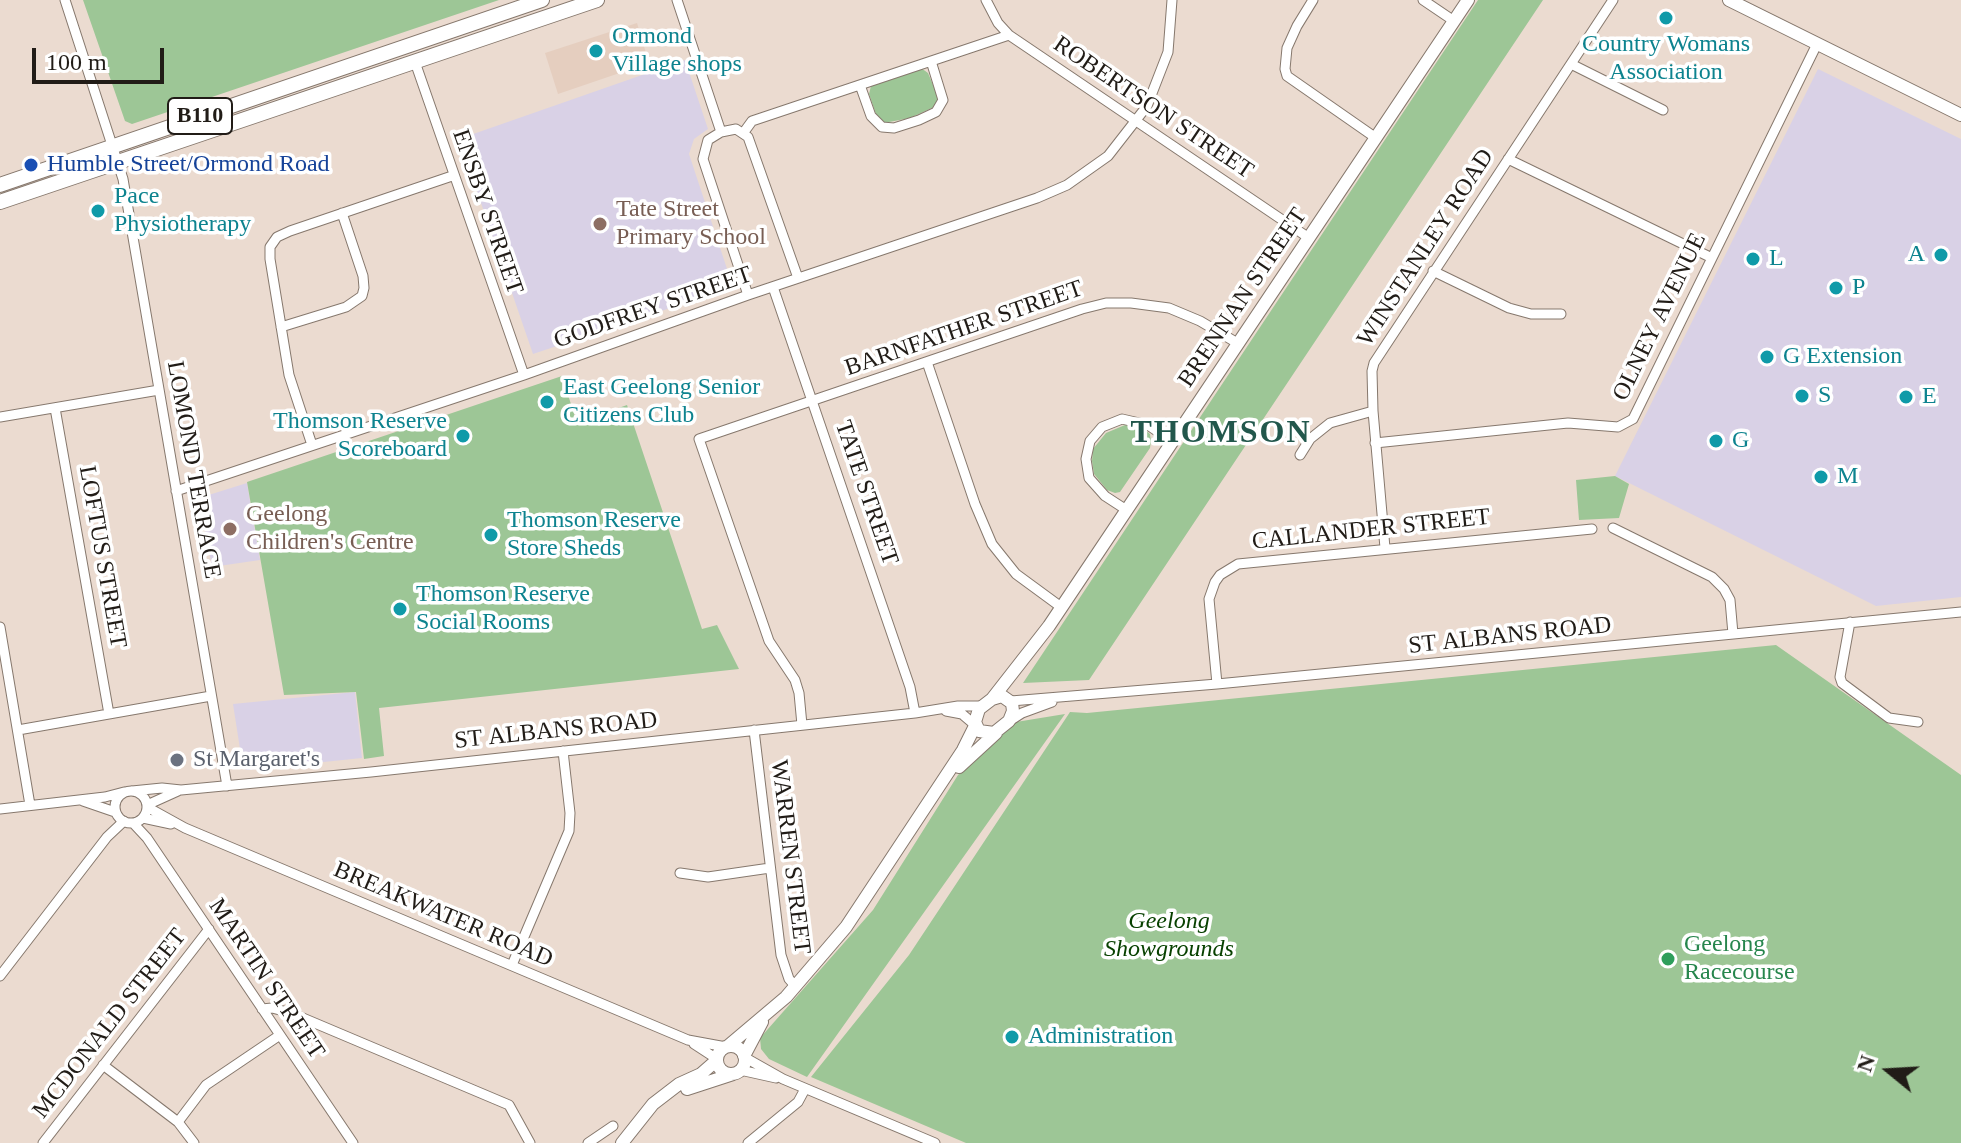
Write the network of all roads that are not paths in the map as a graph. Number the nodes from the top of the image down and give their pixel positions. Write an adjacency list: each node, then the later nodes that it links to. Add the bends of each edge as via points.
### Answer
1 (65, 0): 25 (street, LOMOND TERRACE)
2 (542, 0): 25 (highway, B110)
3 (597, 0): 16 (highway, B110)
4 (677, 0): 22 (street)
5 (986, 0): 13 (street, ROBERTSON STREET)
6 (1172, 0): 21 (street, GODFREY STREET, via 1165,62)
7 (1313, 0): 24 (street, via 1287,48 1287,76)
8 (1423, 0): 12 (street)
9 (1468, 0): 12 (main road, BRENNAN STREET)
10 (1613, 0): 17 (street, WINSTANLEY ROAD)
11 (1730, 0): 14 (main road)
12 (1454, 21): 24 (main road, BRENNAN STREET)
13 (1009, 35): 15 (street); 21 (street, ROBERTSON STREET)
14 (1817, 44): 20 (main road); 33 (street, OLNEY AVENUE)
15 (931, 61): 18 (street); 18 (street, via 943,100 936,112 919,120 882,127 871,116)
16 (415, 62): 27 (highway, B110); 28 (street, ENSBY STREET)
17 (1571, 64): 19 (street); 26 (street, WINSTANLEY ROAD)
18 (860, 85): 23 (street, via 752,121)
19 (1663, 110)
20 (1961, 115)
21 (1136, 123): 32 (street, ROBERTSON STREET); 35 (street, GODFREY STREET, via 1108,156 1067,185)
22 (721, 132): 23 (street); 37 (street, via 708,140 703,159)
23 (744, 132): 35 (street)
24 (1376, 138): 32 (main road, BRENNAN STREET)
25 (114, 146): 27 (street, LOMOND TERRACE); 29 (highway, B110)
26 (1508, 159): 33 (street); 34 (street, WINSTANLEY ROAD)
27 (118, 161): 30 (highway, B110); 43 (street, LOMOND TERRACE)
28 (452, 176): 31 (street); 42 (street, ENSBY STREET)
29 (0, 185)
30 (0, 202)
31 (342, 213): 39 (street, via 272,242); 39 (street, via 365,281 362,296 346,307)
32 (1309, 238): 40 (main road, BRENNAN STREET)
33 (1712, 258): 49 (street, OLNEY AVENUE, via 1628,423 1568,423)
34 (1433, 271): 38 (street, via 1509,308); 46 (street, WINSTANLEY ROAD, via 1374,363)
35 (798, 278): 36 (street, GODFREY STREET)
36 (773, 287): 37 (street, GODFREY STREET); 44 (street, TATE STREET)
37 (748, 295): 42 (street, GODFREY STREET)
38 (1561, 314)
39 (281, 327): 50 (street, via 292,391)
40 (1239, 344): 41 (street, BARNFATHER STREET, via 1169,308 1106,303); 48 (main road, BRENNAN STREET)
41 (927, 362): 44 (street, BARNFATHER STREET); 57 (street, via 992,544 1016,574)
42 (524, 375): 50 (street, GODFREY STREET)
43 (159, 390): 45 (street); 52 (street, LOMOND TERRACE)
44 (814, 400): 70 (street, TATE STREET); 73 (street, BARNFATHER STREET, via 699,439 769,641 795,680)
45 (55, 408): 47 (street); 71 (street, LOFTUS STREET)
46 (1373, 411): 49 (street, WINSTANLEY ROAD); 51 (street, via 1330,423)
47 (0, 417)
48 (1173, 442): 53 (main road, BRENNAN STREET); 53 (street, via 1148,425 1122,419 1102,427 1090,441 1089,478)
49 (1375, 443): 56 (street, WINSTANLEY ROAD)
50 (312, 445): 52 (street, GODFREY STREET)
51 (1300, 455)
52 (176, 491): 65 (street, LOMOND TERRACE)
53 (1125, 509): 57 (main road, BRENNAN STREET)
54 (1613, 528): 61 (street, via 1715,580 1730,600)
55 (1592, 529): 56 (street, CALLANDER STREET)
56 (1385, 548): 64 (street, CALLANDER STREET, via 1254,561 1220,575 1209,599)
57 (1061, 607): 62 (main road, BRENNAN STREET)
58 (1961, 612): 59 (street, ST ALBANS ROAD)
59 (1850, 622): 61 (street, ST ALBANS ROAD); 72 (street, via 1842,683 1889,718)
60 (0, 627): 63 (street)
61 (1733, 634): 64 (street, ST ALBANS ROAD)
62 (1026, 658): 67 (main road, BRENNAN STREET); 68 (main road, BRENNAN STREET)
63 (3, 662): 76 (street)
64 (1217, 684): 66 (street, ST ALBANS ROAD)
65 (211, 696): 71 (street); 79 (street, LOMOND TERRACE)
66 (1063, 698): 67 (street, ST ALBANS ROAD); 75 (street, ST ALBANS ROAD, via 1025,711)
67 (1011, 700): 68 (main road, via 1002,696); 75 (main road, BRENNAN STREET, via 1013,711)
68 (987, 703): 69 (street, ST ALBANS ROAD); 74 (main road, BRENNAN STREET)
69 (935, 710): 70 (street, ST ALBANS ROAD); 74 (street, ST ALBANS ROAD, via 959,713)
70 (915, 713): 73 (street, ST ALBANS ROAD)
71 (109, 714): 76 (street)
72 (1918, 722)
73 (802, 725): 77 (street, ST ALBANS ROAD)
74 (975, 725): 75 (main road, via 989,733); 80 (main road)
75 (1003, 727): 80 (main road)
76 (18, 730): 84 (street)
77 (754, 730): 78 (street, ST ALBANS ROAD); 91 (street, WARREN STREET)
78 (563, 751): 79 (street, ST ALBANS ROAD); 94 (street, via 569,831)
79 (227, 786): 81 (street, ST ALBANS ROAD)
80 (938, 789): 96 (main road, via 846,927)
81 (181, 790): 82 (street, ST ALBANS ROAD); 85 (street, ST ALBANS ROAD)
82 (128, 792): 83 (street, ST ALBANS ROAD); 85 (street, via 140,794); 87 (street, via 115,803)
83 (80, 800): 84 (street, ST ALBANS ROAD); 87 (street, ST ALBANS ROAD)
84 (30, 805): 86 (street, ST ALBANS ROAD)
85 (147, 806): 88 (street); 89 (street, BREAKWATER ROAD)
86 (0, 809)
87 (116, 812): 88 (street); 90 (street)
88 (135, 820): 89 (street, BREAKWATER ROAD); 90 (street); 93 (street, MARTIN STREET)
89 (182, 827): 94 (street, BREAKWATER ROAD)
90 (107, 837): 95 (street)
91 (770, 868): 92 (street, via 708,877); 96 (street, WARREN STREET, via 782,959)
92 (680, 873)
93 (209, 929): 97 (street, MARTIN STREET); 104 (street, MCDONALD STREET)
94 (512, 965): 100 (street, BREAKWATER ROAD)
95 (0, 976)
96 (796, 987): 98 (main road)
97 (262, 1009): 99 (street, MARTIN STREET); 114 (street, via 291,1013 504,1102)
98 (769, 1013): 101 (main road); 102 (main road)
99 (280, 1035): 108 (street, via 206,1085); 113 (street, MARTIN STREET)
100 (688, 1040): 101 (street, BREAKWATER ROAD); 103 (street, BREAKWATER ROAD)
101 (727, 1047): 102 (main road, via 740,1049); 103 (main road)
102 (744, 1057): 105 (main road); 106 (street)
103 (717, 1059): 105 (main road, via 721,1070); 110 (main road, via 659,1099)
104 (103, 1065): 108 (street); 111 (street, MCDONALD STREET)
105 (736, 1072): 106 (street); 110 (main road, via 683,1091)
106 (783, 1079): 107 (street)
107 (805, 1089): 117 (street, via 798,1102); 118 (street)
108 (178, 1122): 112 (street)
109 (613, 1126): 115 (street)
110 (632, 1128): 116 (main road)
111 (43, 1143)
112 (194, 1143)
113 (353, 1143)
114 (530, 1143)
115 (588, 1143)
116 (622, 1143)
117 (748, 1143)
118 (935, 1143)

